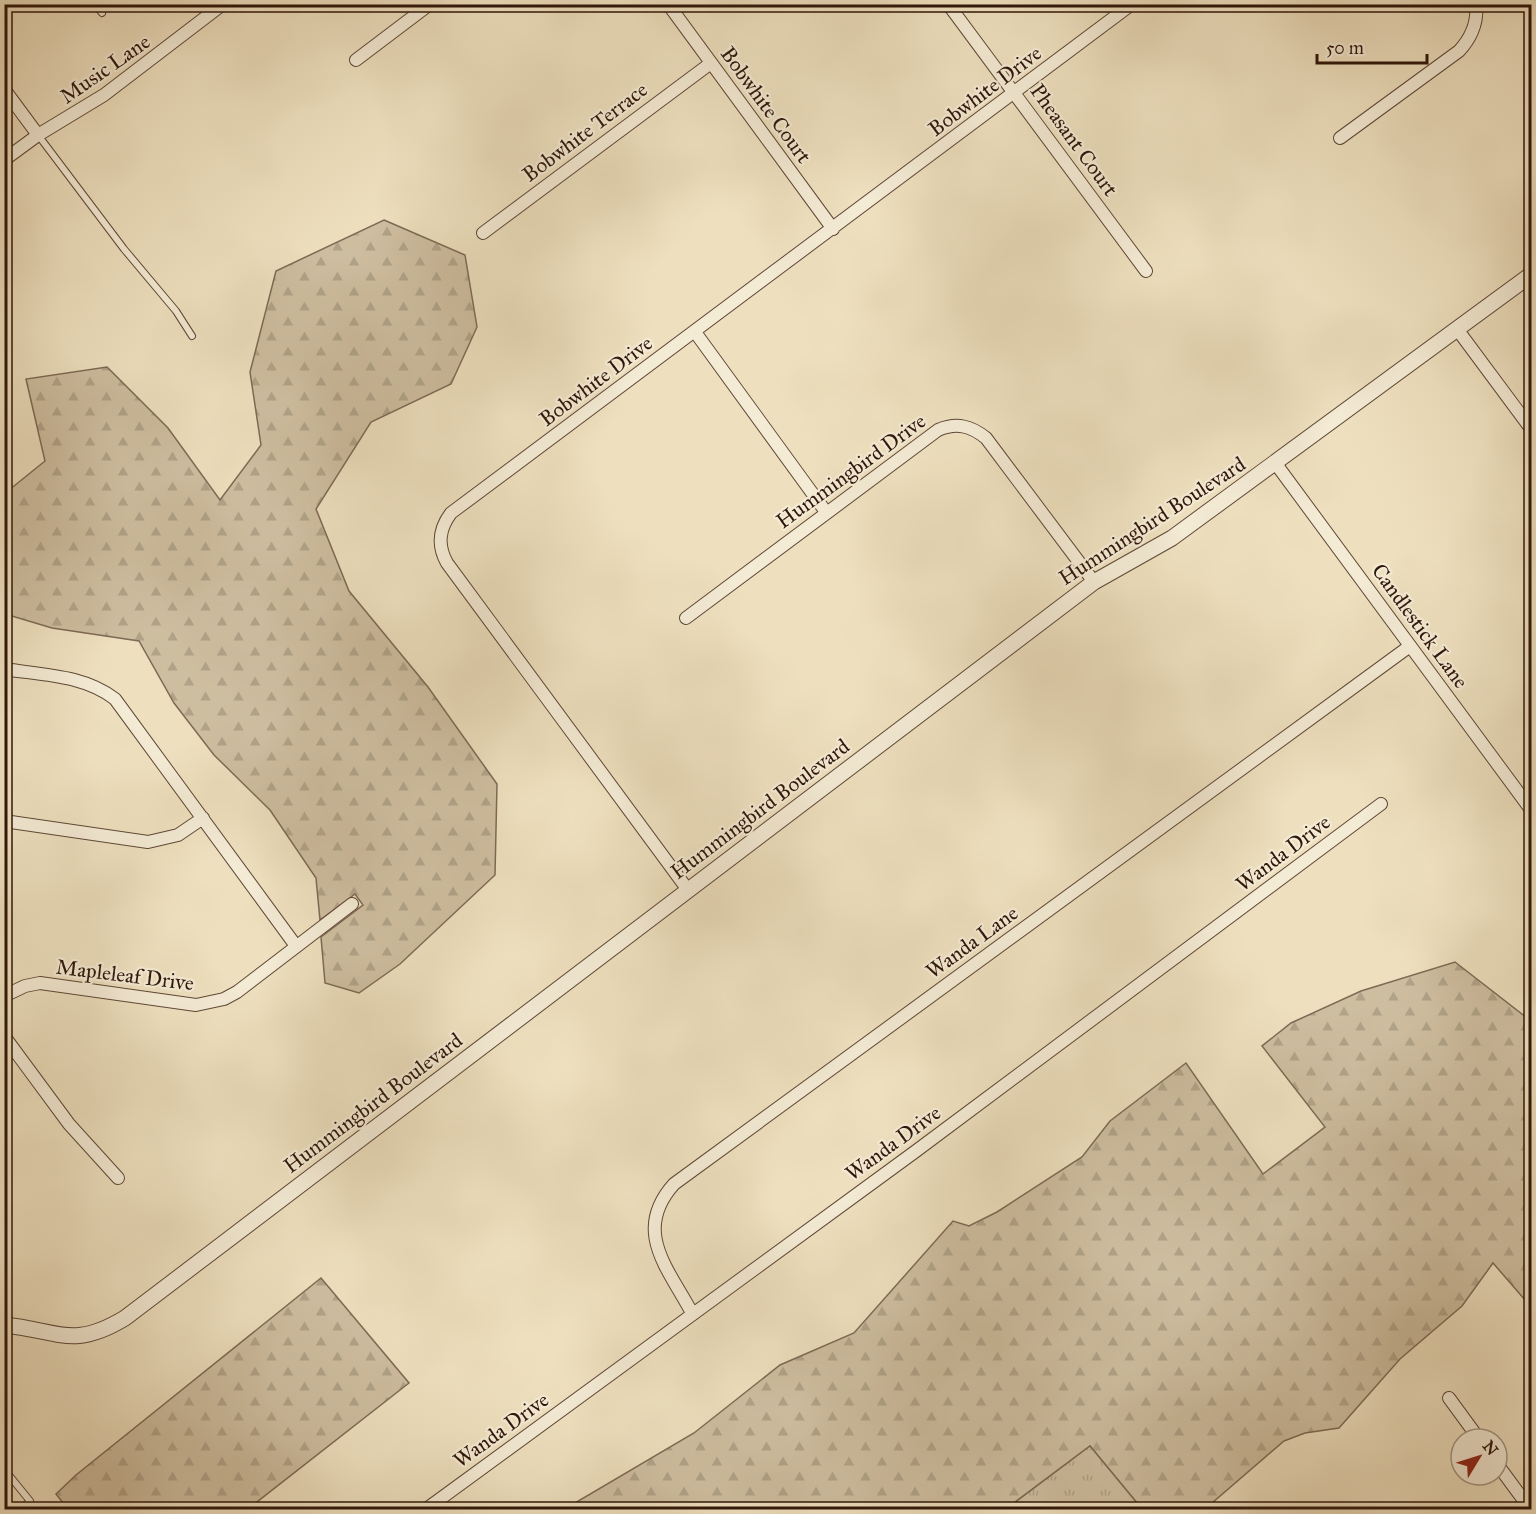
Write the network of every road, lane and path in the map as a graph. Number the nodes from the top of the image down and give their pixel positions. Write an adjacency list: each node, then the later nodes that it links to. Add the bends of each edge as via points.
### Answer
1 (95, 4): 8 (lane)
2 (223, 4): 13 (street, Music Lane, via 104,95)
3 (430, 4): 9 (street)
4 (668, 4): 10 (street, Bobwhite Court)
5 (948, 4): 12 (street, Pheasant Court)
6 (1132, 4): 12 (street, Bobwhite Drive)
7 (1476, 4): 14 (street, via 1470,36 1459,51)
8 (102, 13)
9 (356, 60)
10 (711, 63): 16 (street, Bobwhite Court); 17 (street, Bobwhite Terrace)
11 (4, 89): 13 (street)
12 (1014, 93): 16 (street, Bobwhite Drive); 18 (street, Pheasant Court)
13 (38, 135): 15 (street, Music Lane); 22 (lane)
14 (1340, 138)
15 (4, 160)
16 (833, 229): 21 (street, Bobwhite Drive)
17 (483, 233)
18 (1146, 271)
19 (1532, 274): 20 (street, Hummingbird Boulevard)
20 (1457, 329): 23 (street); 24 (street, Hummingbird Boulevard)
21 (695, 332): 25 (street); 34 (street, Bobwhite Drive, via 451,513 440,541 447,563)
22 (192, 336)
23 (1532, 430)
24 (1276, 464): 26 (street, Hummingbird Boulevard, via 1172,538); 28 (street, Candlestick Lane)
25 (826, 512): 26 (street, Hummingbird Drive, via 938,430 967,426 986,438); 27 (street, Hummingbird Drive)
26 (1094, 582): 34 (street, Hummingbird Boulevard)
27 (686, 618)
28 (1410, 646): 31 (street, Candlestick Lane); 40 (street, Wanda Lane, via 674,1184 655,1211 653,1235)
29 (4, 669): 32 (street, via 78,680 116,699)
30 (1381, 804): 40 (street, Wanda Drive)
31 (1532, 811)
32 (203, 818): 33 (street, via 178,835 148,842); 36 (street)
33 (4, 821)
34 (688, 890): 41 (street, Hummingbird Boulevard, via 125,1318 93,1334 74,1337)
35 (352, 904): 36 (street, Mapleleaf Drive)
36 (296, 946): 37 (street, Mapleleaf Drive, via 237,992 210,1003 196,1005 40,983)
37 (4, 996)
38 (4, 1036): 39 (street, via 69,1124)
39 (118, 1178)
40 (692, 1313): 47 (street, Wanda Drive)
41 (4, 1325)
42 (1449, 1398): 43 (street)
43 (1470, 1427)
44 (4, 1469): 46 (lane, via 30,1501)
45 (1509, 1480): 48 (street)
46 (19, 1509)
47 (425, 1509)
48 (1531, 1509)

